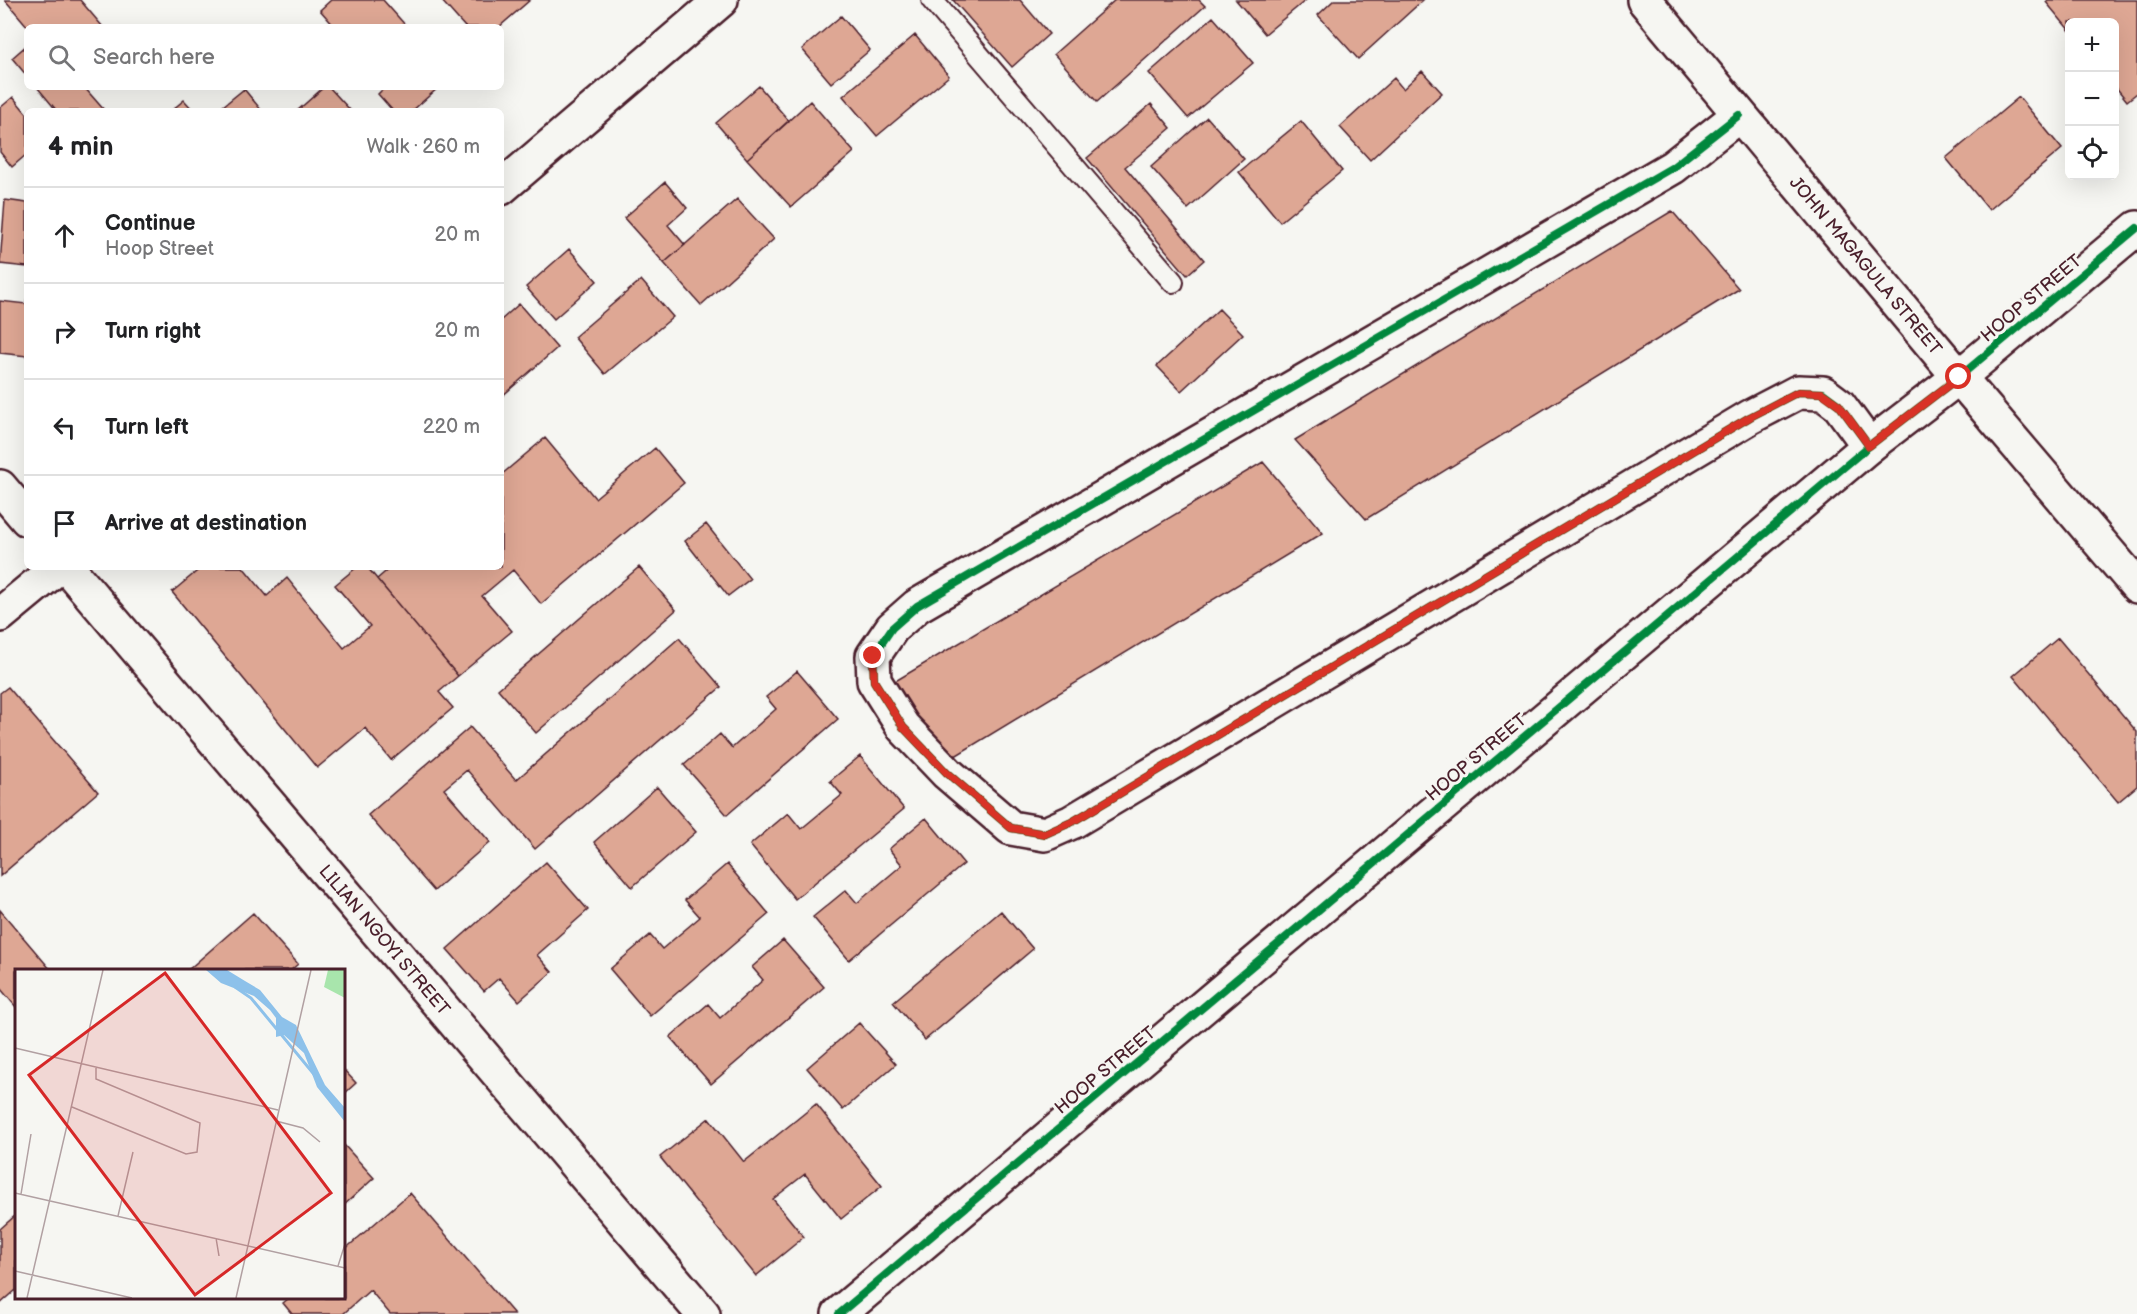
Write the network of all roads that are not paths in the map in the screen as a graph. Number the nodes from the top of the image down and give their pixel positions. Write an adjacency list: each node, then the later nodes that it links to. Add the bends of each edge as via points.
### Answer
1 (721, 0): 5 (street)
2 (932, 0): 7 (lane)
3 (1644, 0): 4 (street, JOHN MAGAGULA STREET)
4 (1739, 115): 8 (street, JOHN MAGAGULA STREET); 9 (street, via 1673,167 917,606 892,628 873,656 874,681 903,727 947,773 1011,828 1045,834 1072,822 1798,392 1822,393 1839,405)
5 (504, 185)
6 (2137, 228): 8 (street, HOOP STREET)
7 (1173, 282)
8 (1959, 377): 9 (street, HOOP STREET); 14 (street, JOHN MAGAGULA STREET)
9 (1869, 446): 17 (street, HOOP STREET)
10 (0, 487): 11 (street)
11 (24, 515)
12 (54, 570): 15 (street)
13 (70, 570): 16 (street, LILIAN NGOYI STREET)
14 (2137, 586)
15 (0, 615)
16 (700, 1313)
17 (839, 1314)

